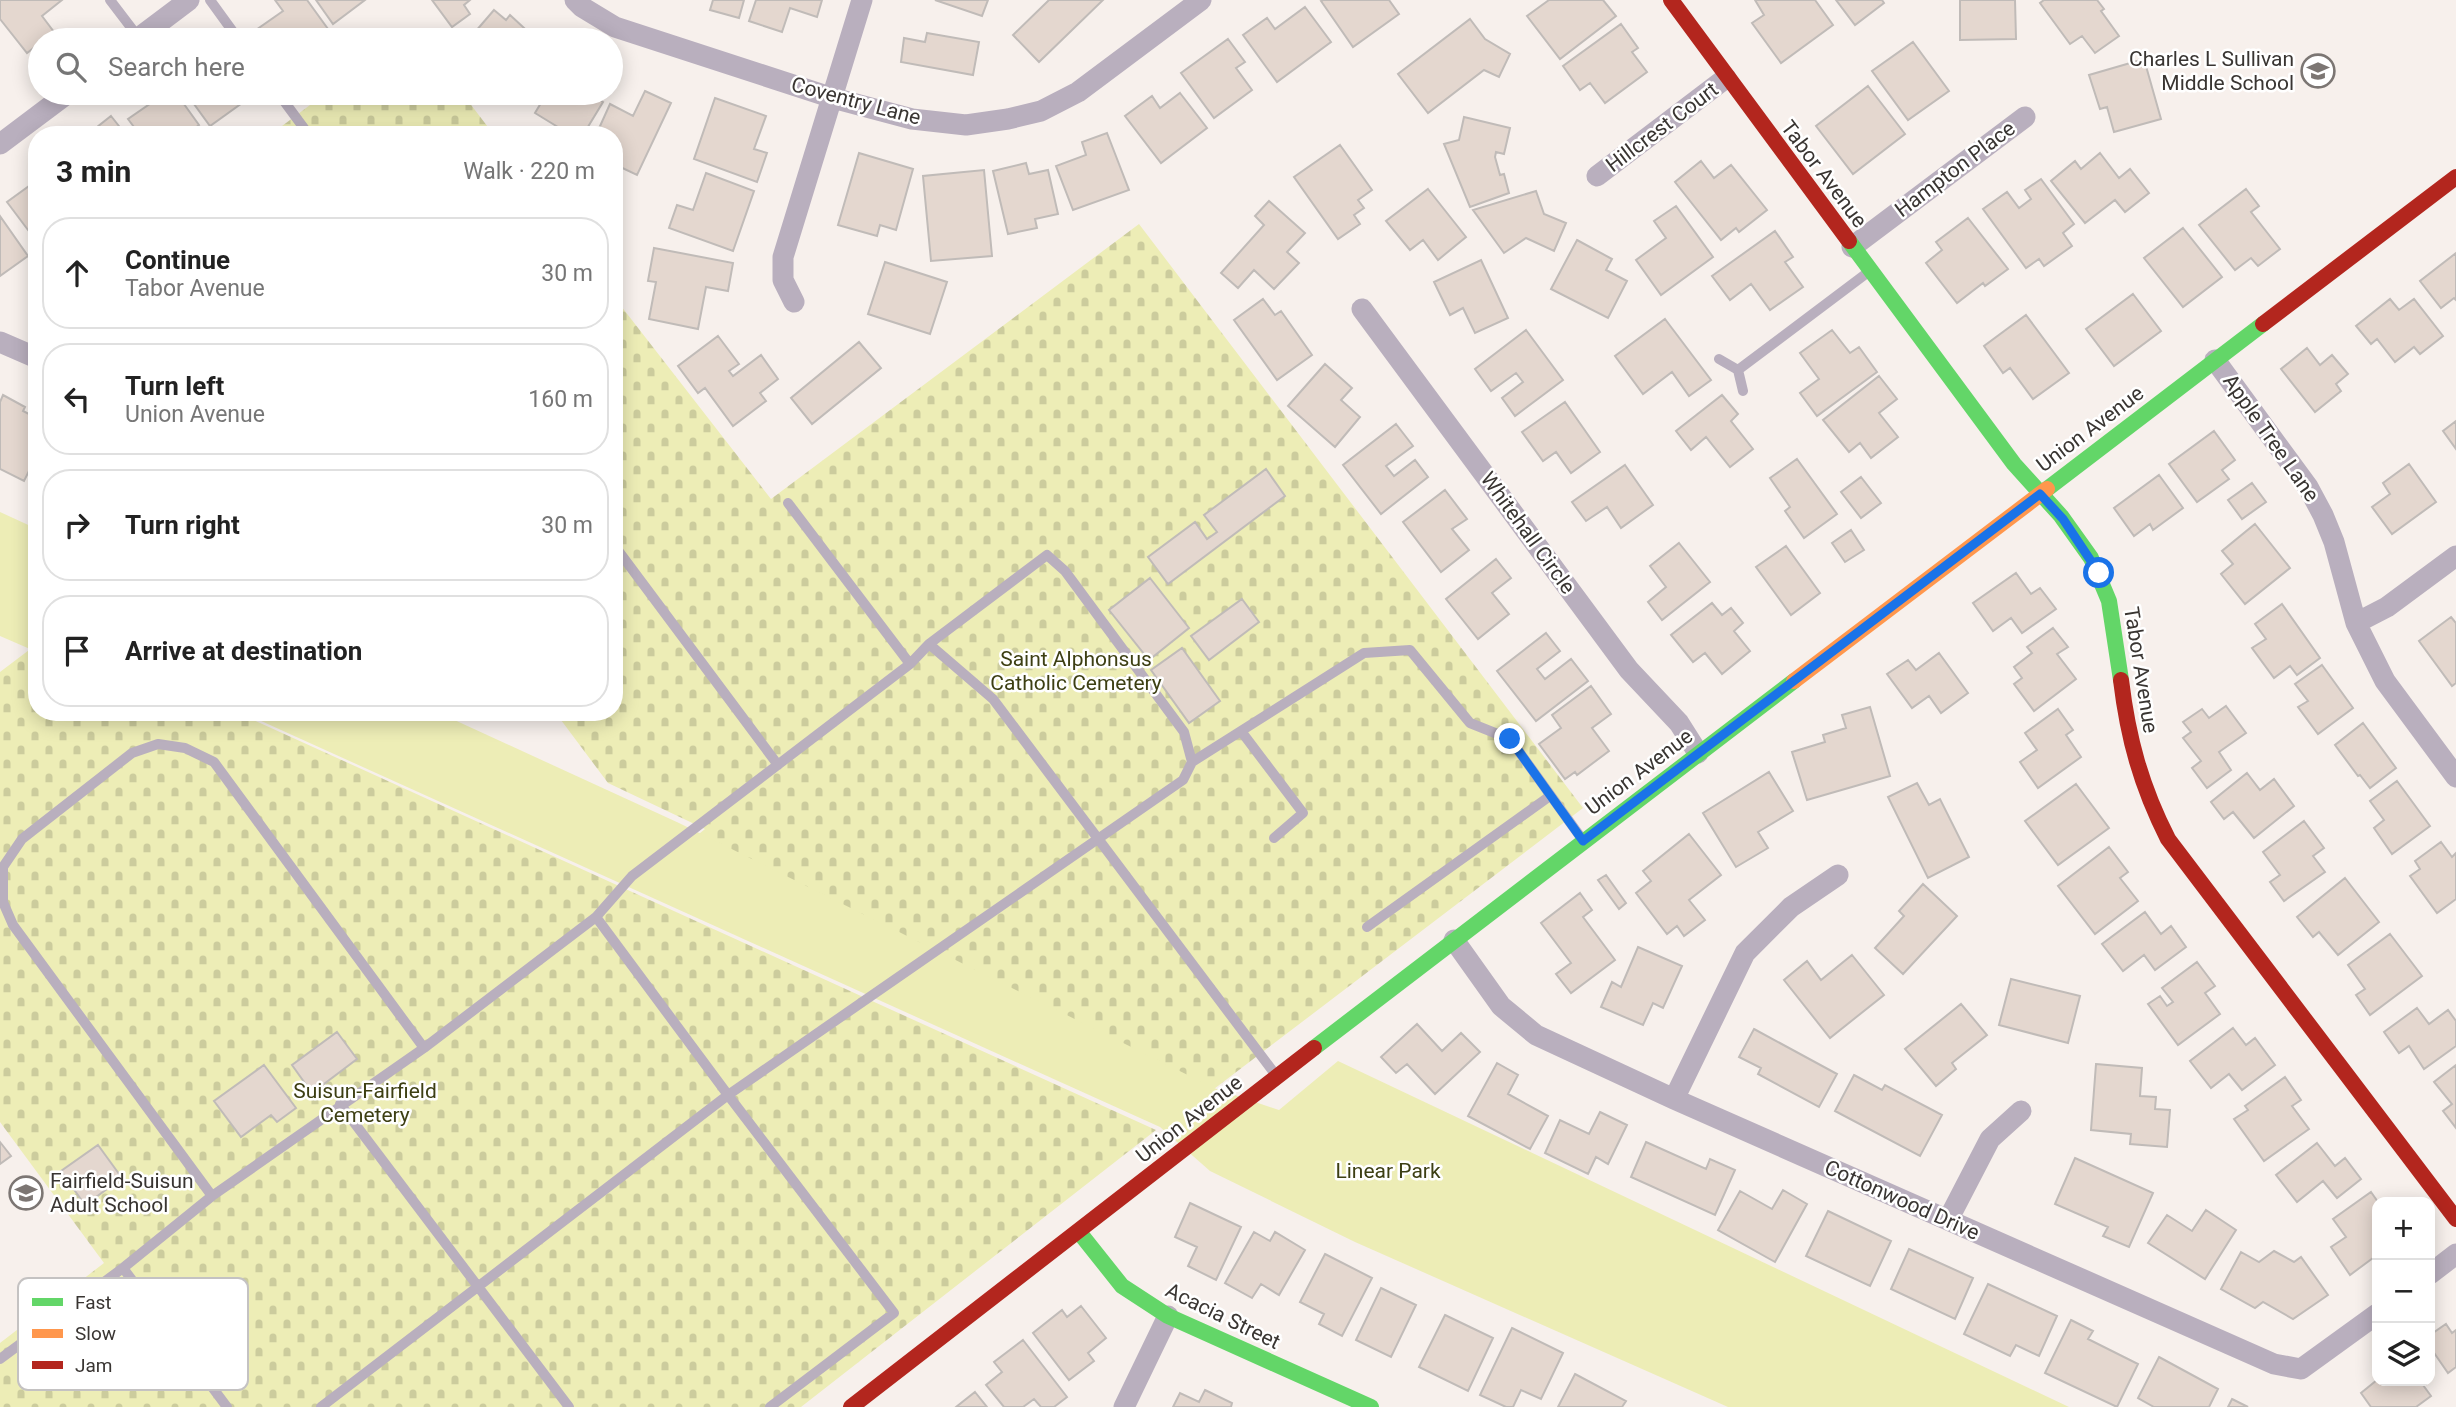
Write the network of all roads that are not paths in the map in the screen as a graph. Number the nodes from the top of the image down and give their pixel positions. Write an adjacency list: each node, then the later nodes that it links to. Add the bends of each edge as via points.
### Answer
1 (110, 0): 8 (lane)
2 (189, 0): 9 (street)
3 (210, 0): 10 (lane)
4 (575, 0): 11 (street, Coventry Lane)
5 (862, 0): 14 (street)
6 (1202, 0): 14 (street, Coventry Lane, via 1078,93 1041,111 966,125 912,119)
7 (1675, 2): 13 (street, Tabor Avenue)
8 (130, 28)
9 (152, 28)
10 (230, 28)
11 (618, 28)
12 (623, 30): 14 (street, Coventry Lane)
13 (1726, 78): 20 (street, Hillcrest Court); 22 (street, Tabor Avenue)
14 (832, 98): 24 (street, via 783,257 783,279)
15 (52, 105): 19 (street)
16 (287, 105): 18 (lane)
17 (2025, 117): 22 (street, Hampton Place)
18 (302, 126)
19 (0, 145)
20 (1597, 176)
21 (2456, 177): 29 (street, Union Avenue)
22 (1852, 247): 23 (street, Tabor Avenue)
23 (1870, 271): 30 (lane); 32 (street, Tabor Avenue)
24 (794, 302)
25 (1362, 309): 40 (street, Whitehall Circle, via 1629,670 1679,723)
26 (0, 342): 27 (street)
27 (28, 354)
28 (1719, 359): 30 (lane)
29 (2215, 360): 32 (street, Union Avenue); 36 (street, Apple Tree Lane, via 2323,514)
30 (1738, 370): 31 (lane)
31 (1743, 391)
32 (2040, 494): 40 (street, Union Avenue); 59 (street, Tabor Avenue, via 2099,573 2114,618 2135,757 2145,793 2168,839)
33 (788, 503): 38 (lane)
34 (2456, 556): 36 (street, via 2387,607)
35 (623, 557): 42 (lane)
36 (2356, 623): 43 (street, Apple Tree Lane, via 2385,681)
37 (929, 644): 38 (lane); 41 (lane, via 1047,555 1065,571 1184,732); 45 (lane, via 993,699)
38 (910, 664): 42 (lane)
39 (1241, 731): 41 (lane); 44 (lane, via 1364,653 1410,650 1470,723 1510,739); 46 (lane, via 1303,813)
40 (1698, 753): 47 (street, Union Avenue)
41 (1192, 762): 45 (lane, via 1183,780)
42 (778, 765): 49 (lane, via 632,876)
43 (2456, 777)
44 (1550, 796): 47 (lane); 50 (lane)
45 (1098, 837): 53 (lane); 54 (lane)
46 (1274, 838)
47 (1583, 841): 51 (street, Union Avenue)
48 (1838, 875): 55 (street, via 1791,907 1745,953)
49 (596, 917): 52 (lane); 54 (lane)
50 (1367, 927)
51 (1454, 940): 53 (street, Union Avenue); 55 (street, Cottonwood Drive, via 1501,1006 1536,1035)
52 (424, 1048): 56 (lane); 58 (lane, via 214,762 185,748 158,744 132,753 22,839 3,867 3,902 13,925)
53 (1277, 1077): 61 (street, Union Avenue)
54 (728, 1096): 67 (lane); 76 (lane, via 894,1313)
55 (1674, 1099): 60 (street, Cottonwood Drive)
56 (340, 1104): 58 (lane); 67 (lane)
57 (2021, 1111): 60 (street, via 1990,1139)
58 (212, 1196): 63 (lane)
59 (2456, 1219)
60 (1948, 1220): 69 (street, Cottonwood Drive, via 2274,1364 2301,1369)
61 (1079, 1232): 68 (street, Acacia Street, via 1122,1286); 77 (street, Union Avenue)
62 (2456, 1255): 64 (street)
63 (123, 1268): 65 (lane); 66 (lane)
64 (2435, 1270)
65 (109, 1278)
66 (130, 1278)
67 (478, 1287): 74 (lane); 75 (lane)
68 (1168, 1316): 78 (street); 79 (street, Acacia Street)
69 (2372, 1318)
70 (18, 1346): 71 (lane)
71 (0, 1359)
72 (214, 1390): 73 (lane)
73 (227, 1407)
74 (321, 1407)
75 (569, 1407)
76 (770, 1407)
77 (851, 1407)
78 (1124, 1407)
79 (1371, 1407)

